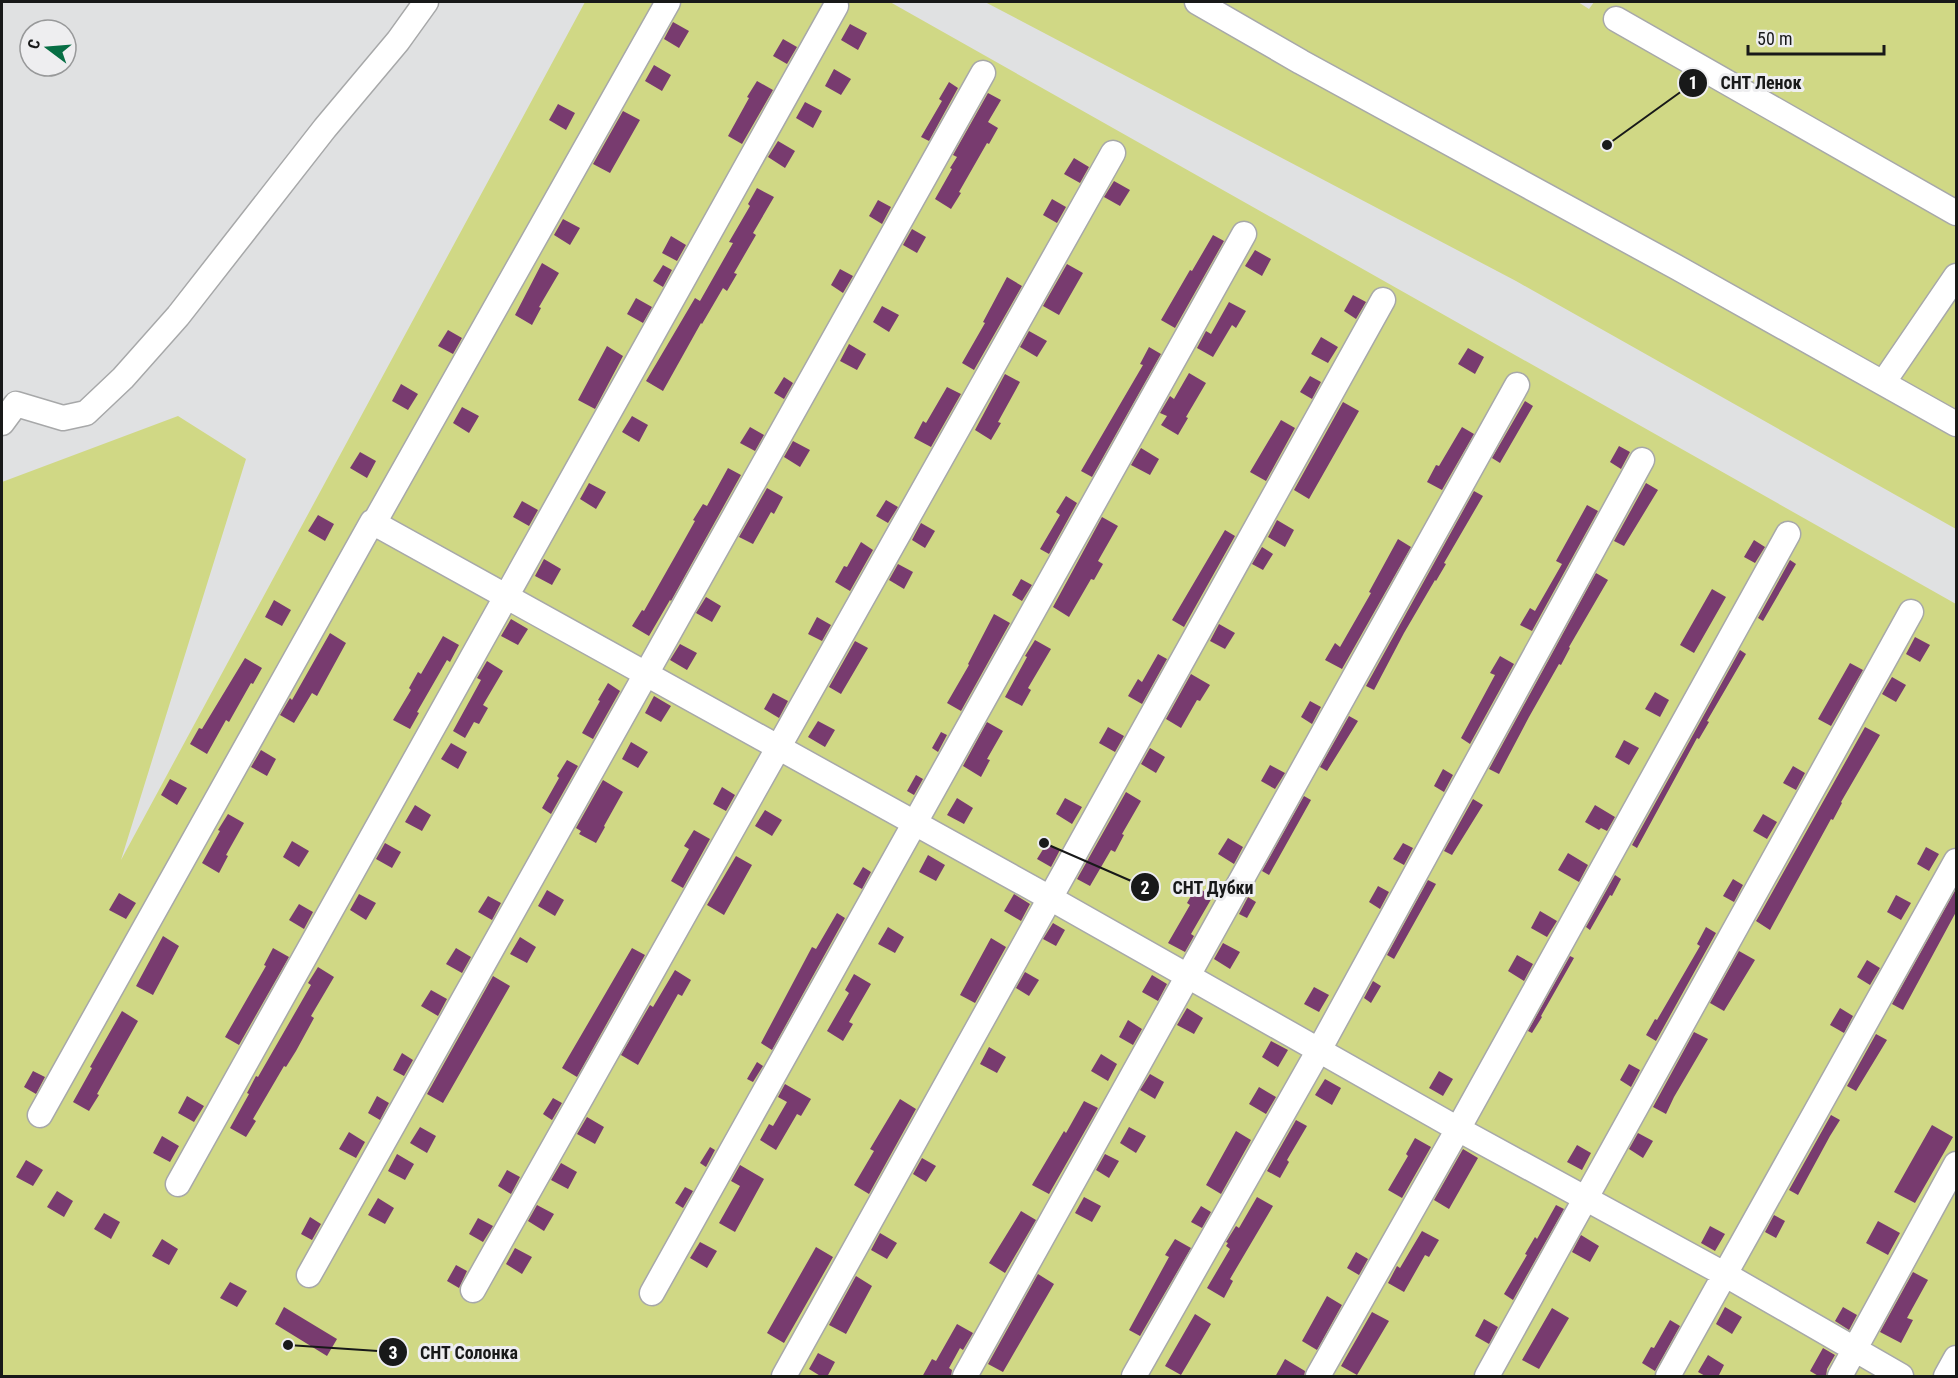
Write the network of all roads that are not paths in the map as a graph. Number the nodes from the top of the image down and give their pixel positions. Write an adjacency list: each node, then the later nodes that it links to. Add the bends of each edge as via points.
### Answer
1 (426, 2): 14 (street, via 178,316 123,378 86,413 63,418)
2 (668, 2): 17 (street)
3 (1197, 2): 12 (street)
4 (836, 6): 19 (street)
5 (1616, 19): 8 (street)
6 (983, 73): 21 (street)
7 (1113, 153): 22 (street)
8 (1956, 213)
9 (1244, 234): 23 (street)
10 (1956, 276): 12 (street)
11 (1383, 300): 25 (street)
12 (1883, 383): 15 (street)
13 (1517, 385): 26 (street)
14 (6, 407)
15 (1956, 424)
16 (1642, 460): 27 (street)
17 (372, 522): 19 (street); 28 (street)
18 (1788, 534): 29 (street)
19 (506, 596): 21 (street); 31 (street)
20 (1911, 612): 32 (street)
21 (645, 674): 22 (street); 33 (street)
22 (777, 747): 23 (street); 35 (street)
23 (914, 823): 25 (street); 36 (street)
24 (1956, 861): 34 (street)
25 (1050, 898): 26 (street); 39 (street)
26 (1188, 976): 27 (street); 40 (street)
27 (1319, 1050): 29 (street); 41 (street)
28 (40, 1115)
29 (1458, 1129): 32 (street); 42 (street)
30 (1956, 1164): 37 (street)
31 (178, 1184)
32 (1586, 1197): 34 (street); 43 (street)
33 (309, 1275)
34 (1726, 1275): 37 (street); 44 (street)
35 (473, 1290)
36 (652, 1293)
37 (1855, 1351): 45 (street); 46 (street)
38 (1956, 1358): 47 (street)
39 (784, 1377)
40 (965, 1377)
41 (1134, 1377)
42 (1318, 1377)
43 (1487, 1377)
44 (1668, 1377)
45 (1840, 1377)
46 (1901, 1377)
47 (1946, 1377)

